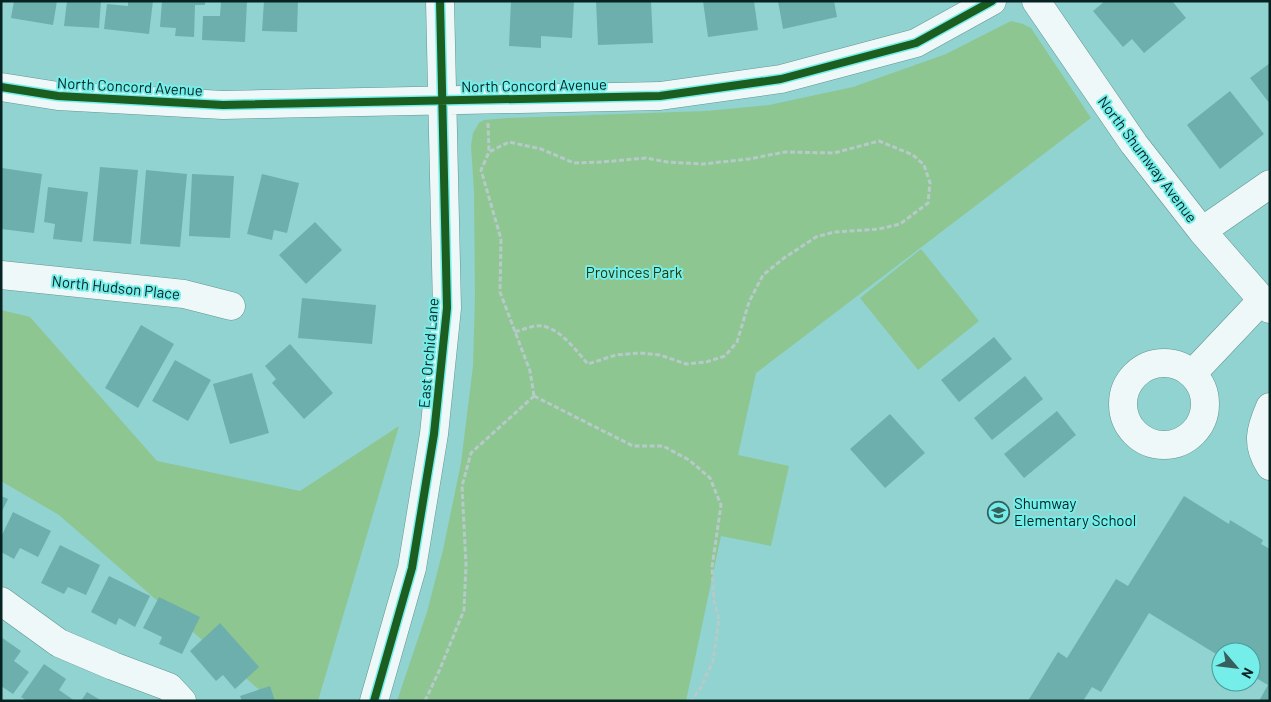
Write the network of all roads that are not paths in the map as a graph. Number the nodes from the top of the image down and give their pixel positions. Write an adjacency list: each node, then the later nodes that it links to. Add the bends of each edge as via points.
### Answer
1 (440, 1): 5 (street, East Orchid Lane)
2 (992, 1): 5 (street, North Concord Avenue, via 916,43 781,80 660,96)
3 (1036, 1): 7 (street, North Shumway Avenue, via 1124,128)
4 (1, 87): 5 (street, North Concord Avenue, via 58,96 223,105)
5 (442, 100): 16 (street, East Orchid Lane, via 447,308 434,434 412,568)
6 (1270, 184): 7 (street)
7 (1202, 231): 9 (street, North Shumway Avenue)
8 (1, 274): 10 (street, North Hudson Place, via 184,294)
9 (1266, 304): 11 (street)
10 (231, 306)
11 (1193, 374)
12 (1270, 407): 13 (street, via 1261,427 1262,454)
13 (1270, 466)
14 (1, 602): 15 (street, via 59,643 169,687)
15 (182, 701)
16 (374, 701)

